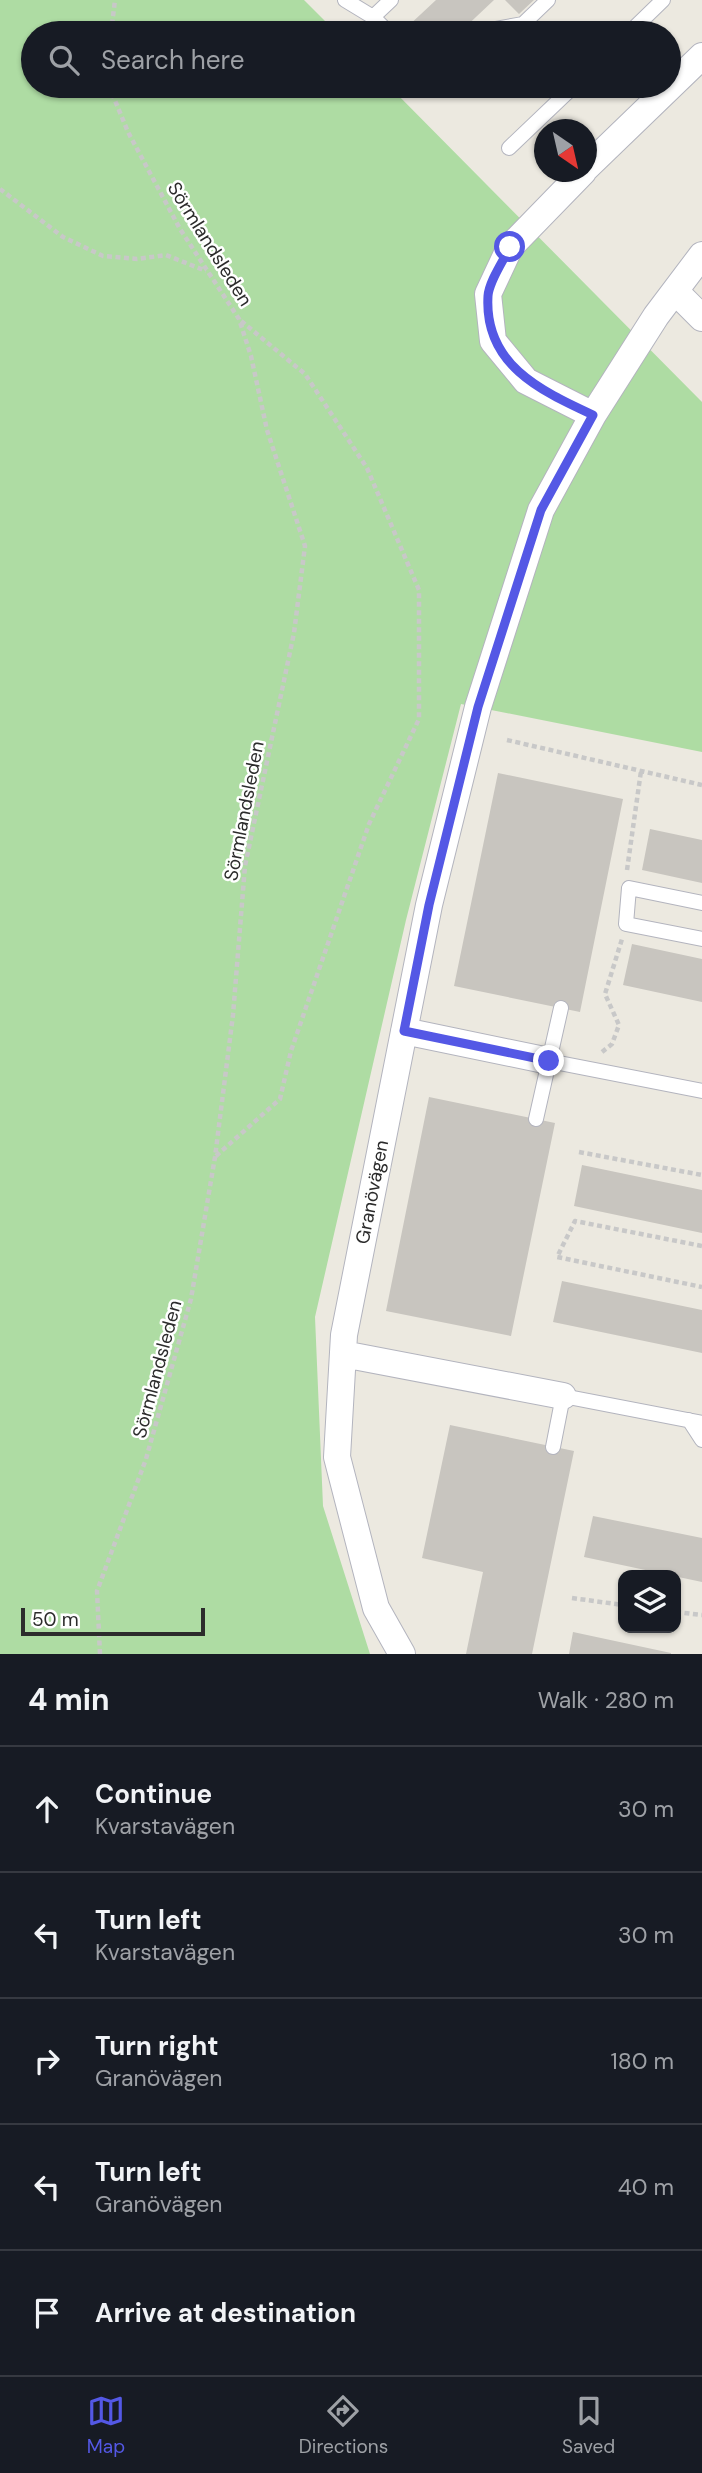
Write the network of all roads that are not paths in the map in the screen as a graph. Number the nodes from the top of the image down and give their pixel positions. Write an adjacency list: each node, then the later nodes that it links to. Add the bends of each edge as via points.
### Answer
1 (345, 0): 5 (lane)
2 (391, 0): 5 (lane)
3 (548, 0): 7 (lane)
4 (663, 0): 8 (lane)
5 (373, 17): 6 (lane)
6 (377, 21)
7 (526, 21)
8 (641, 21)
9 (702, 56): 10 (street)
10 (681, 76)
11 (561, 98): 13 (lane)
12 (659, 98): 14 (street)
13 (509, 148)
14 (597, 158)
15 (573, 182): 19 (street, via 510,247 488,294 493,341 526,381)
16 (702, 255): 17 (street, Granövägen)
17 (675, 291): 18 (street); 19 (street, Granövägen)
18 (702, 318)
19 (593, 415): 23 (street, Granövägen, via 541,510 478,707 429,905)
20 (702, 903): 21 (lane, via 629,888 626,924)
21 (702, 939)
22 (561, 1008): 24 (lane)
23 (404, 1031): 24 (street); 27 (street, Granövägen)
24 (549, 1061): 25 (lane); 26 (lane)
25 (702, 1091)
26 (536, 1119)
27 (343, 1354): 28 (street); 32 (street, Granövägen, via 337,1457 376,1608)
28 (563, 1396): 29 (lane); 31 (lane)
29 (696, 1421): 30 (lane)
30 (702, 1440)
31 (553, 1447)
32 (402, 1654)

